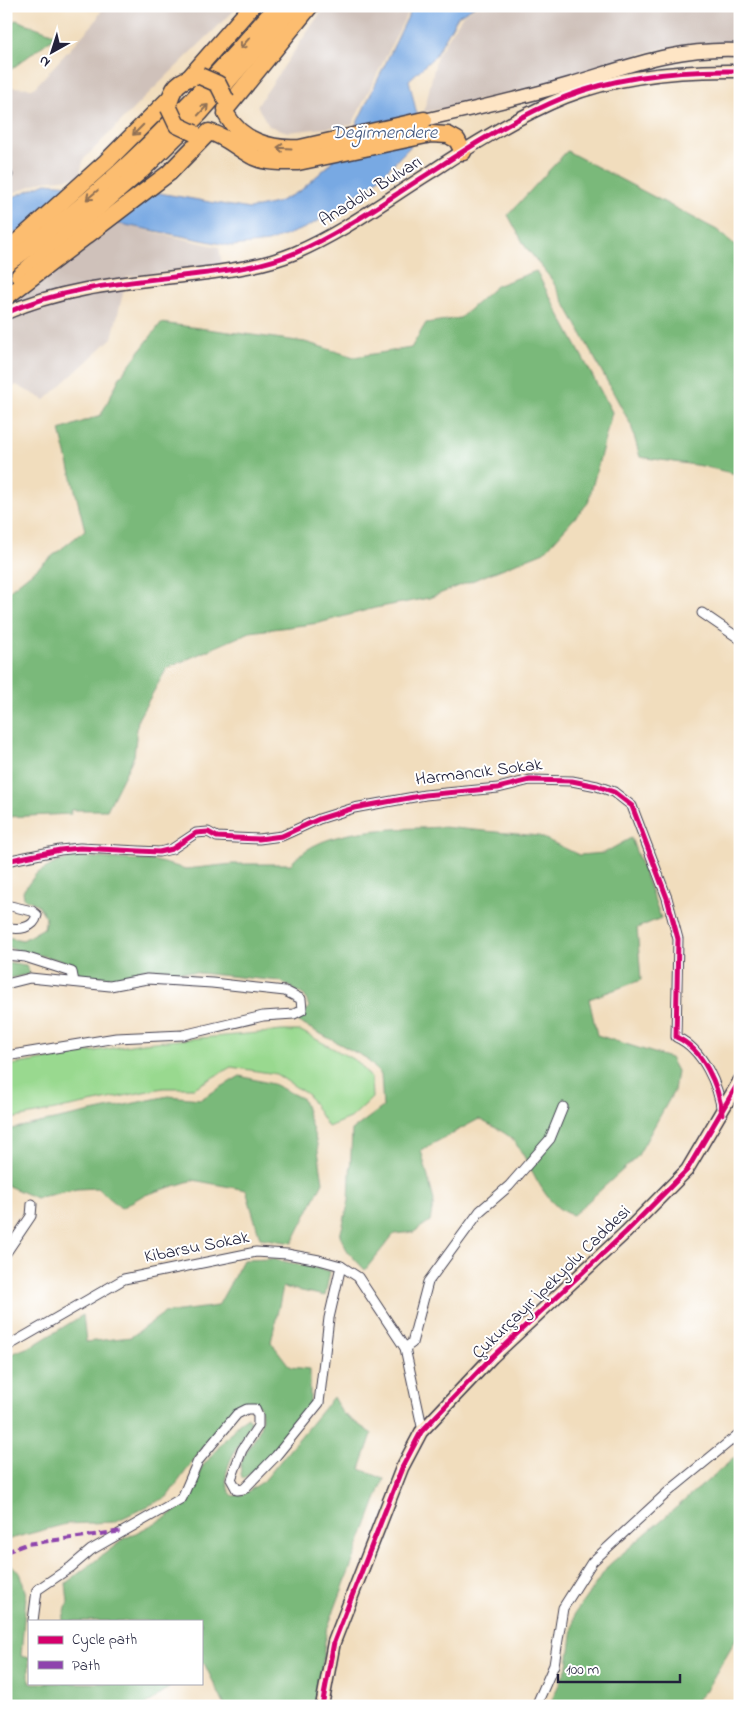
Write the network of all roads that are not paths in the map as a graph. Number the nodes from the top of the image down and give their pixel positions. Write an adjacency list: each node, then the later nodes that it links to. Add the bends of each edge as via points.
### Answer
1 (276, 6): 13 (highway, one-way to 13)
2 (293, 6): 13 (highway, one-way to 2, via 200,113)
3 (310, 6): 9 (highway)
4 (249, 9): 7 (highway)
5 (740, 50): 10 (street, via 714,49 635,62)
6 (740, 71): 12 (street, Anadolu Bulvarı, via 702,70 660,75 590,89 486,136)
7 (195, 77): 8 (highway, via 181,81 174,88); 9 (highway, bridge, via 218,84)
8 (169, 103): 11 (highway, bridge, via 172,117 178,125); 14 (highway, one-way to 14)
9 (226, 108): 10 (highway, one-way to 9, via 282,149 265,146 240,132); 11 (highway, via 218,125)
10 (431, 124): 11 (highway, via 414,136 298,162 256,158 220,135); 12 (highway, via 457,140)
11 (201, 132): 18 (highway, via 169,173)
12 (463, 152): 19 (street, Anadolu Bulvarı, via 370,212 295,253 250,267 89,288 20,306)
13 (136, 166): 14 (highway, one-way to 14); 17 (highway, via 58,244)
14 (28, 242): 15 (highway); 16 (highway)
15 (6, 252)
16 (6, 264)
17 (6, 286)
18 (6, 297)
19 (6, 313)
20 (702, 614): 21 (street)
21 (740, 639)
22 (6, 861): 32 (street, Harmancık Sokak, via 80,848 159,852 172,849 196,833 208,832 226,838 282,836 354,808 425,795 498,788 530,780 572,781 614,792 632,806 667,898 678,939 676,1037 697,1052 711,1077)
23 (6, 905): 24 (street, via 37,915 29,927)
24 (6, 927)
25 (6, 955): 26 (street, via 25,957 72,972)
26 (74, 982): 27 (street, via 30,978); 28 (street, via 110,986 147,979 212,982 285,991 301,999 303,1004 302,1010 294,1014 263,1016 183,1035 116,1038)
27 (6, 984)
28 (6, 1056)
29 (740, 1080): 30 (street, Çukurçayır İpekyolu Caddesi)
30 (736, 1094): 32 (street, Çukurçayır İpekyolu Caddesi)
31 (563, 1107): 37 (street, via 550,1139 509,1186 480,1211 428,1282 412,1343)
32 (722, 1114): 38 (street, Çukurçayır İpekyolu Caddesi, via 687,1170 626,1232 492,1357)
33 (32, 1204): 34 (street, via 32,1216)
34 (6, 1253)
35 (341, 1266): 36 (street, Kibarsu Sokak, via 287,1254 256,1252 124,1279); 37 (street, Kibarsu Sokak, via 358,1277); 40 (street, via 329,1318 319,1403 276,1456 244,1489 236,1490 231,1479 242,1450 258,1426 255,1409 237,1414 198,1461 182,1498 91,1550 38,1590)
36 (6, 1347)
37 (405, 1348): 38 (street, Kibarsu Sokak)
38 (423, 1431): 41 (street, Çukurçayır İpekyolu Caddesi, via 402,1468 334,1642)
39 (740, 1433): 42 (street, via 668,1492 592,1562 563,1608 554,1665)
40 (33, 1620)
41 (322, 1706)
42 (536, 1706)

